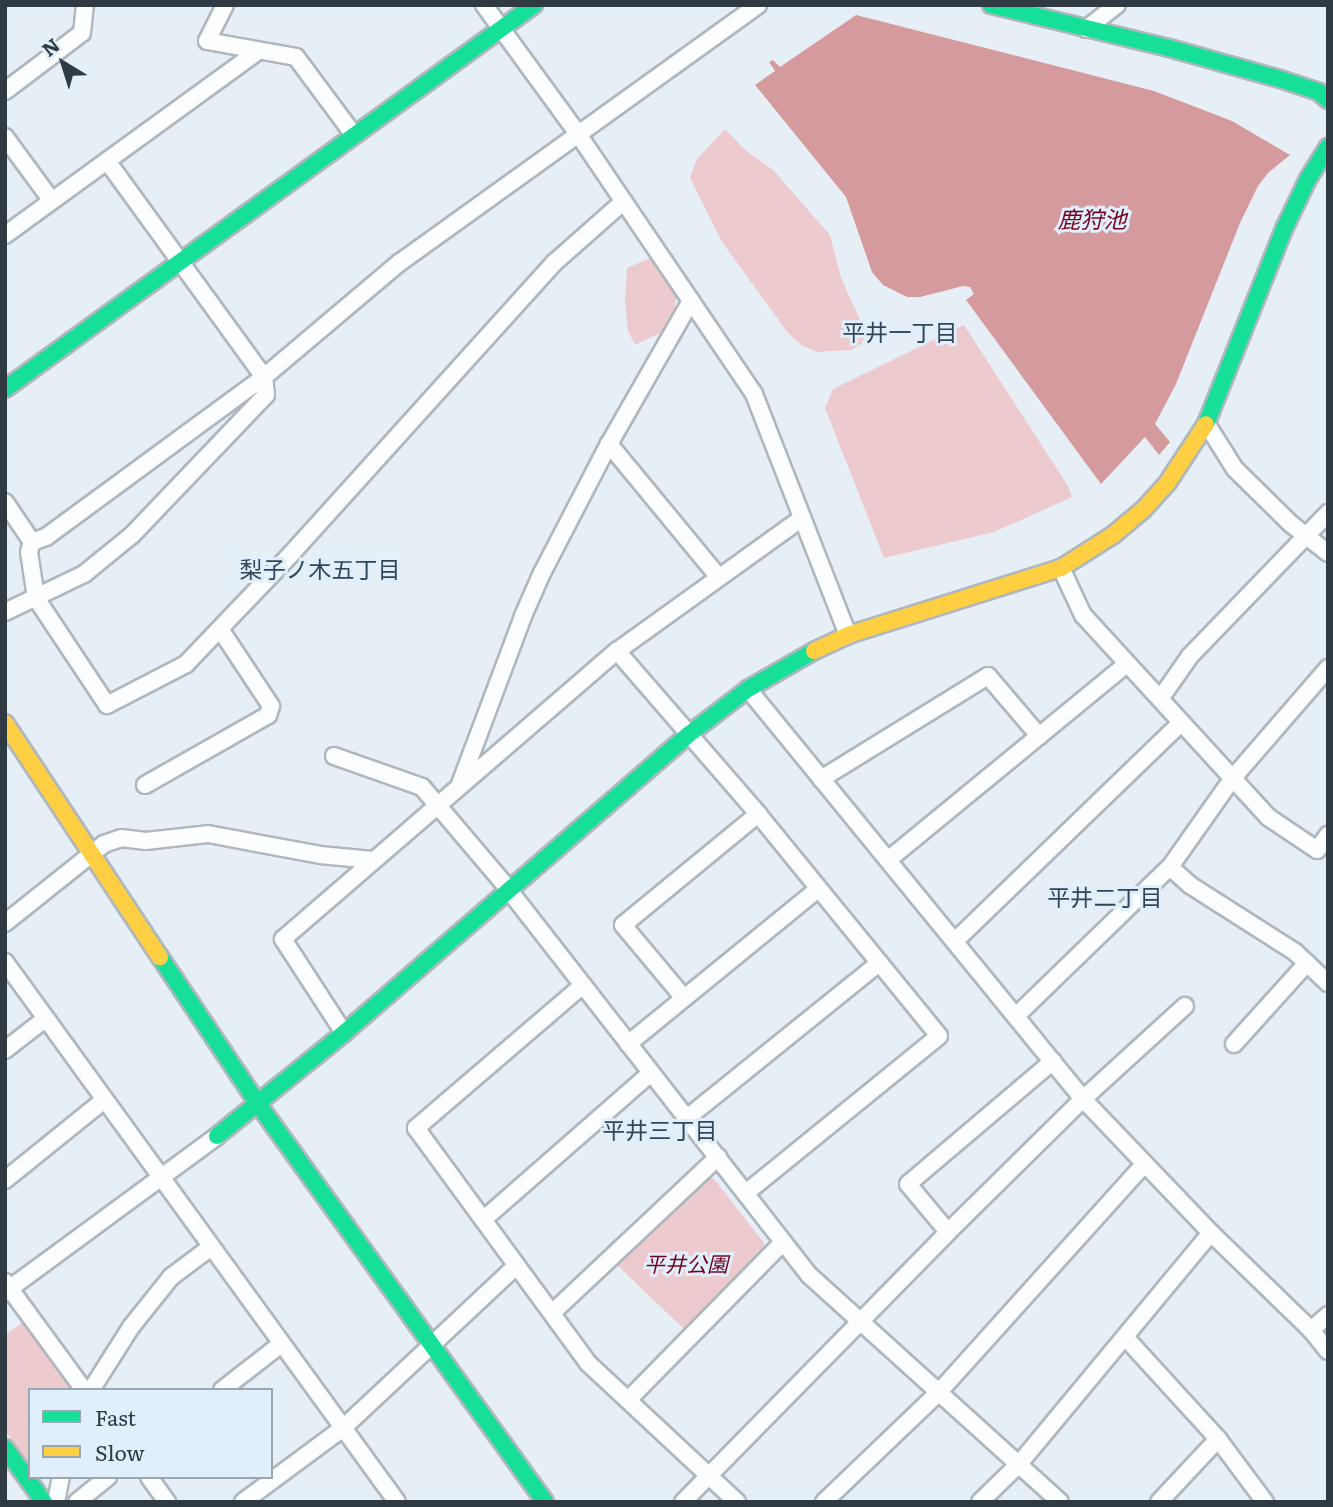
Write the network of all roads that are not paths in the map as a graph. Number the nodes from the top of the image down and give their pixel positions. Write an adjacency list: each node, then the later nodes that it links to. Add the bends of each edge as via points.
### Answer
1 (85, 5): 11 (street, via 82,33)
2 (225, 5): 10 (street, via 207,41)
3 (484, 5): 8 (street)
4 (534, 5): 8 (street)
5 (758, 5): 13 (street)
6 (991, 5): 9 (street)
7 (1117, 5): 9 (street)
8 (502, 29): 13 (street); 14 (street)
9 (1086, 29): 12 (street, via 1280,79 1320,92)
10 (258, 51): 14 (street, via 296,57); 17 (street)
11 (5, 91)
12 (1328, 100)
13 (578, 134): 19 (street); 23 (street, via 399,263)
14 (354, 135): 21 (street)
15 (5, 137): 18 (street)
16 (1328, 147): 25 (street, via 1284,229)
17 (108, 162): 18 (street); 21 (street)
18 (52, 201): 20 (street)
19 (623, 202): 22 (street); 37 (street, via 554,263)
20 (5, 235)
21 (181, 261): 23 (street); 24 (street)
22 (691, 301): 26 (street); 29 (street, via 754,394)
23 (264, 377): 31 (street, via 46,537); 35 (street, via 266,395 132,534 84,574)
24 (5, 388)
25 (1206, 423): 30 (street, via 1235,468); 33 (street, via 1175,473 1143,510)
26 (609, 444): 34 (street); 52 (street, via 523,616)
27 (5, 502): 31 (street)
28 (1328, 513): 30 (street)
29 (802, 518): 34 (street); 38 (street)
30 (1307, 534): 32 (street); 43 (street, via 1190,656)
31 (32, 542): 35 (street, via 29,552)
32 (1328, 553)
33 (1061, 568): 38 (street); 40 (street, via 1083,615)
34 (718, 576): 39 (street)
35 (36, 598): 36 (street); 37 (street, via 107,705 186,664)
36 (5, 612)
37 (220, 629): 51 (street, via 271,706 268,715)
38 (848, 635): 42 (street)
39 (617, 651): 46 (street); 52 (street)
40 (1127, 664): 43 (street); 47 (street)
41 (1328, 668): 50 (street)
42 (748, 689): 46 (street); 49 (street)
43 (1160, 699): 45 (street)
44 (5, 723): 56 (street)
45 (1181, 723): 50 (street); 63 (street)
46 (688, 735): 54 (street); 61 (street)
47 (1039, 736): 49 (street, via 988,676); 58 (street)
48 (334, 756): 53 (street, via 412,782)
49 (821, 779): 58 (street)
50 (1232, 779): 55 (street, via 1268,817 1317,850); 59 (street)
51 (145, 785)
52 (460, 786): 53 (street)
53 (437, 806): 57 (street); 61 (street)
54 (758, 814): 60 (street); 69 (street, via 624,925)
55 (1328, 835)
56 (90, 855): 57 (street, via 121,838 146,841 208,835); 62 (street); 81 (street)
57 (373, 860): 73 (street, via 283,939)
58 (888, 860): 63 (street)
59 (1170, 867): 66 (street); 71 (street)
60 (818, 888): 65 (street); 69 (street)
61 (509, 890): 68 (street); 73 (street)
62 (5, 923)
63 (955, 941): 71 (street)
64 (5, 962): 72 (street)
65 (879, 963): 82 (street); 87 (street, via 939,1036)
66 (1307, 963): 67 (street); 75 (street)
67 (1328, 983)
68 (583, 985): 74 (street); 88 (street, via 416,1128)
69 (684, 998): 74 (street)
70 (1185, 1006): 79 (street)
71 (1016, 1016): 77 (street)
72 (45, 1019): 76 (street); 80 (street)
73 (344, 1033): 81 (street)
74 (628, 1044): 78 (street)
75 (1234, 1044)
76 (5, 1050)
77 (1053, 1061): 79 (street); 89 (street, via 908,1184)
78 (651, 1073): 82 (street); 88 (street)
79 (1083, 1099): 84 (street); 89 (street)
80 (104, 1100): 85 (street); 86 (street)
81 (258, 1104): 85 (street); 101 (street)
82 (687, 1118): 83 (street)
83 (718, 1157): 87 (street); 95 (street)
84 (1144, 1164): 90 (street); 106 (street)
85 (161, 1179): 92 (street); 94 (street)
86 (5, 1180)
87 (746, 1193): 91 (street)
88 (484, 1219): 93 (street)
89 (948, 1232): 97 (street)
90 (1211, 1233): 98 (street); 99 (street)
91 (783, 1242): 97 (street, via 809,1275); 107 (street)
92 (211, 1247): 100 (street); 104 (street, via 172,1277 131,1327)
93 (517, 1265): 95 (street); 101 (street)
94 (7, 1287): 103 (street)
95 (552, 1313): 107 (street, via 588,1363)
96 (1328, 1315): 98 (street)
97 (859, 1321): 106 (street); 112 (street)
98 (1311, 1330): 102 (street)
99 (1125, 1337): 109 (street); 111 (street)
100 (281, 1344): 105 (street); 108 (street)
101 (433, 1346): 108 (street); 122 (street)
102 (1328, 1351)
103 (83, 1388)
104 (93, 1388)
105 (225, 1388)
106 (939, 1392): 111 (street); 125 (street)
107 (628, 1400): 112 (street)
108 (343, 1428): 120 (street); 121 (street)
109 (1218, 1439): 128 (street); 129 (street)
110 (5, 1448): 116 (street)
111 (1019, 1464): 126 (street); 127 (street)
112 (709, 1476): 123 (street); 124 (street)
113 (61, 1479): 117 (street)
114 (106, 1479): 118 (street)
115 (150, 1479): 119 (street)
116 (44, 1502)
117 (56, 1502)
118 (77, 1502)
119 (167, 1502)
120 (243, 1502)
121 (397, 1502)
122 (545, 1502)
123 (683, 1502)
124 (737, 1502)
125 (824, 1502)
126 (980, 1502)
127 (1060, 1502)
128 (1159, 1502)
129 (1265, 1502)

